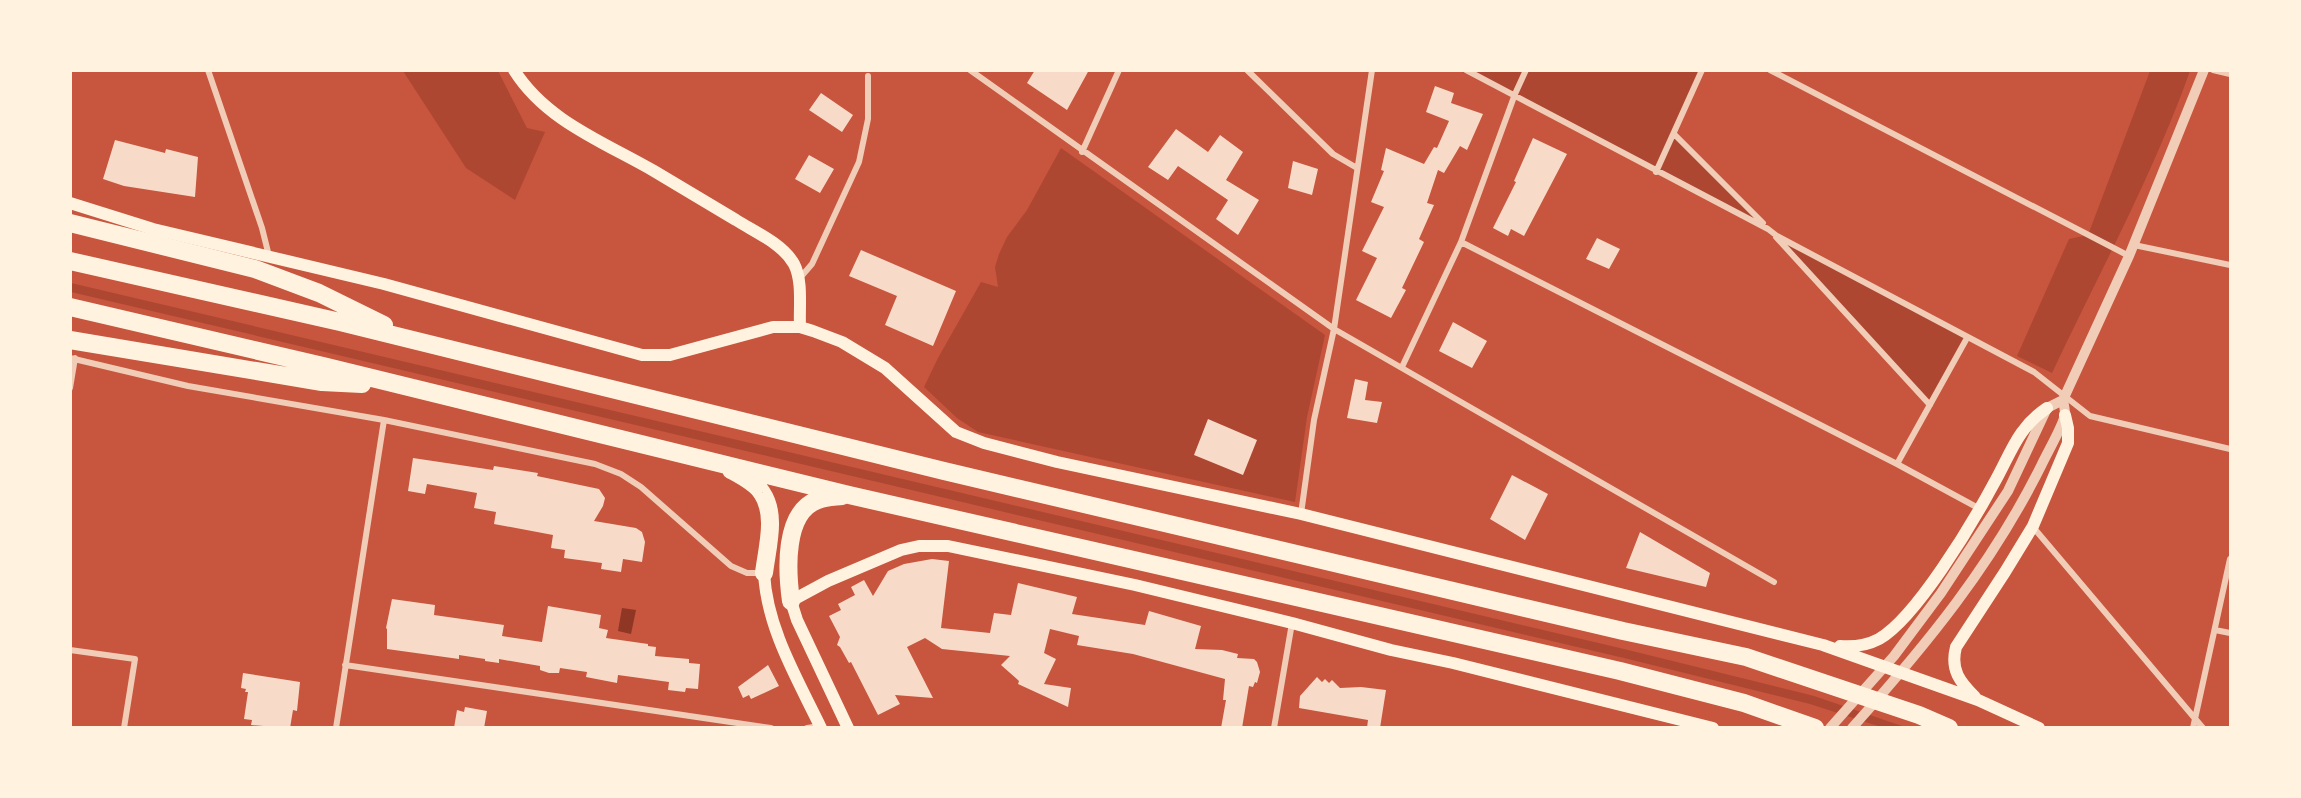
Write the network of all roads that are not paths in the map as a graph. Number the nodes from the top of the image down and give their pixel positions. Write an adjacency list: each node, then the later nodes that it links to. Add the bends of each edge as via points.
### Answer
1 (208, 70): 25 (street)
2 (514, 70): 29 (main road, via 543,105 590,137 653,170 779,248 792,261)
3 (970, 70): 17 (street)
4 (1119, 70): 17 (street)
5 (1247, 70): 18 (street, via 1333,154)
6 (1372, 70): 18 (street)
7 (1466, 70): 15 (street)
8 (1526, 70): 15 (street)
9 (1702, 70): 16 (street)
10 (1770, 70): 26 (street)
11 (2204, 70): 24 (street)
12 (2213, 70): 13 (street)
13 (2230, 74)
14 (868, 76): 29 (street, via 868,119 859,162 812,264)
15 (1515, 94): 19 (street); 23 (street)
16 (1674, 134): 19 (street); 22 (street)
17 (1083, 152): 32 (street)
18 (1357, 168): 32 (street)
19 (1656, 172): 22 (street)
20 (70, 203): 25 (main road, via 153,229)
21 (70, 223): 35 (highway, via 255,269 319,293)
22 (1768, 229): 33 (street); 41 (street)
23 (1461, 242): 37 (street); 47 (street)
24 (2134, 245): 26 (street); 28 (street)
25 (269, 256): 31 (main road, via 642,355 670,355 764,329)
26 (2129, 256): 40 (street)
27 (70, 261): 35 (highway)
28 (2230, 265)
29 (798, 279): 31 (main road)
30 (70, 307): 38 (highway)
31 (800, 327): 50 (main road, via 842,342 885,368 966,438 1057,462)
32 (1334, 329): 37 (street); 50 (street, via 1314,420)
33 (1967, 338): 40 (street, via 2034,372); 41 (street)
34 (70, 340): 38 (highway, via 322,382)
35 (418, 341): 74 (highway, via 944,471 1746,657)
36 (73, 358): 39 (street); 44 (street, via 188,386)
37 (1402, 367): 54 (street)
38 (403, 386): 46 (highway)
39 (70, 388)
40 (2065, 398): 42 (street); 43 (street); 45 (street, via 2090,416)
41 (1930, 405): 47 (street)
42 (2047, 408): 49 (main road, via 2020,432); 65 (street, via 2008,491 1941,593 1894,656)
43 (2065, 415): 51 (main road, via 2068,443); 73 (street, via 2007,529 1979,573 1911,663)
44 (384, 420): 53 (street, via 595,464 621,474 731,566 747,573); 61 (street)
45 (2230, 449)
46 (717, 462): 48 (highway); 53 (highway, via 754,484 767,502 770,526)
47 (1897, 464): 49 (street)
48 (849, 495): 55 (highway, via 817,500 798,516 788,562); 65 (highway, via 1620,672 1744,703)
49 (1980, 509): 59 (main road, via 1919,600 1886,634 1855,647)
50 (1301, 514): 59 (main road)
51 (2032, 526): 62 (main road, via 1956,647 1953,659 1957,677); 63 (street)
52 (2230, 559): 57 (street)
53 (764, 573): 64 (main road, via 765,593 776,632)
54 (1774, 582)
55 (791, 601): 56 (main road, via 901,550 948,546); 70 (main road)
56 (1292, 623): 71 (street); 72 (main road)
57 (2215, 630): 58 (street); 63 (street)
58 (2230, 633)
59 (1823, 645): 62 (main road)
60 (70, 650): 66 (street, via 135,659)
61 (345, 665): 67 (street); 68 (street)
62 (1978, 700): 75 (main road)
63 (2196, 718): 76 (street); 77 (street)
64 (821, 727): 69 (street)
65 (1819, 727)
66 (124, 728)
67 (336, 728)
68 (771, 728)
69 (807, 728)
70 (848, 728)
71 (1274, 728)
72 (1713, 728)
73 (1852, 728)
74 (1949, 728)
75 (2038, 728)
76 (2193, 728)
77 (2203, 728)

